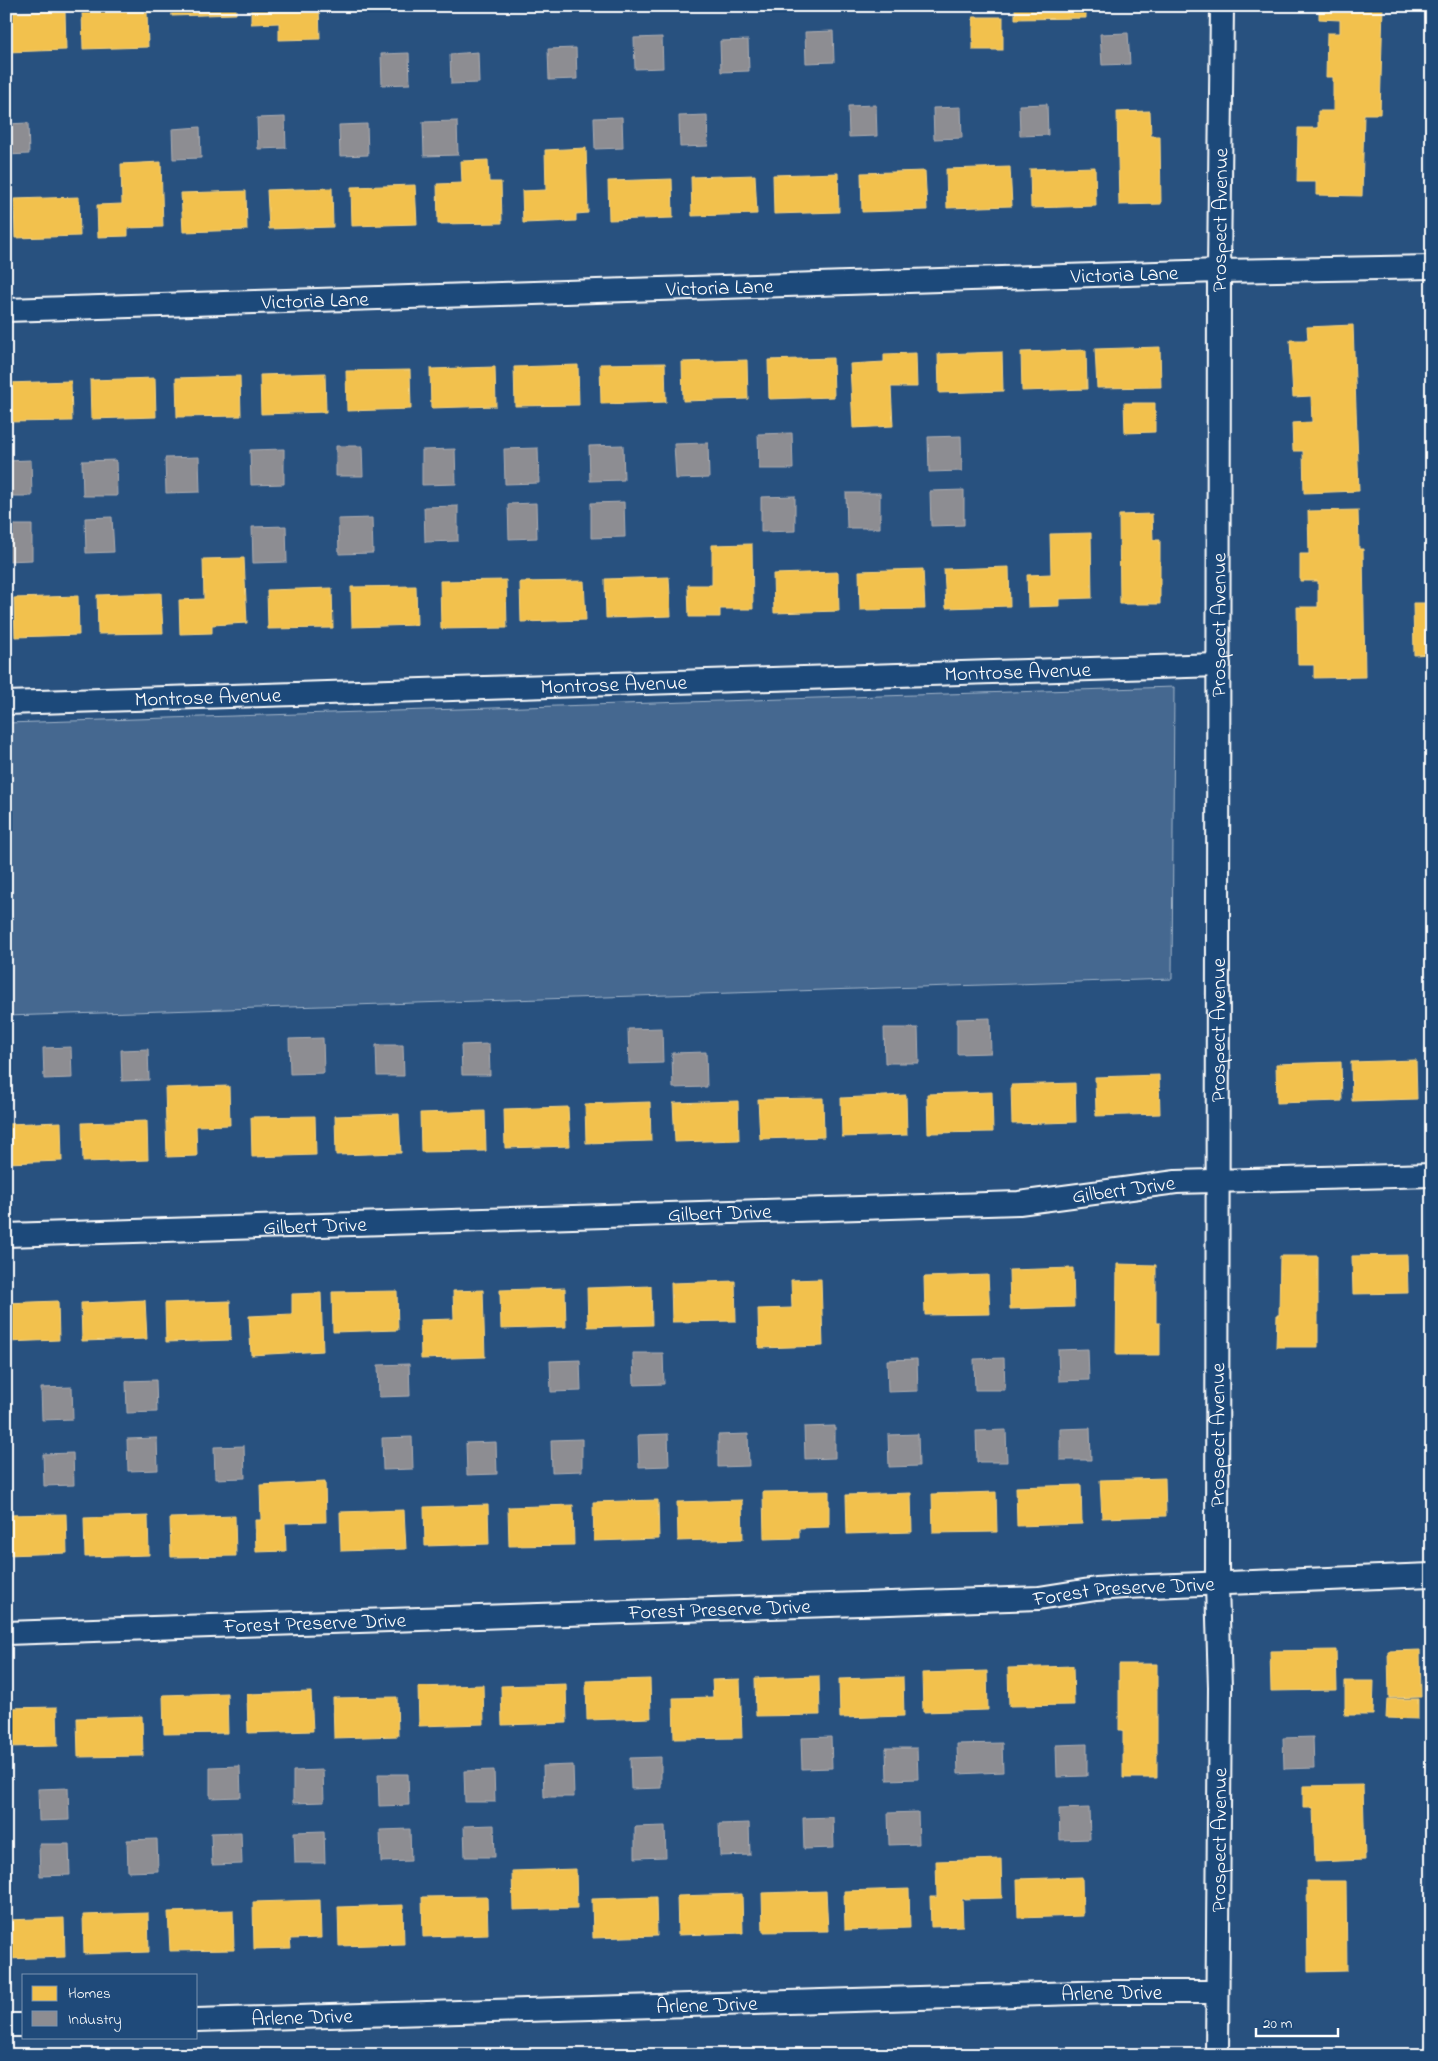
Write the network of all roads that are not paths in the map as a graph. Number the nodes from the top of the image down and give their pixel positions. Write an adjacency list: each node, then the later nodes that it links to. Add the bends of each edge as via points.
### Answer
1 (1222, 6): 3 (street, Prospect Avenue)
2 (1432, 267): 3 (street, Victoria Lane)
3 (1219, 271): 4 (street, Victoria Lane); 5 (street, Prospect Avenue)
4 (6, 310)
5 (1219, 665): 6 (street, Montrose Avenue); 8 (street, Prospect Avenue)
6 (6, 703)
7 (1432, 1175): 8 (street, Gilbert Drive)
8 (1219, 1182): 9 (street, Gilbert Drive, via 1176,1182 1020,1203); 11 (street, Prospect Avenue)
9 (6, 1235)
10 (1432, 1576): 11 (street, Forest Preserve Drive)
11 (1217, 1584): 12 (street, Forest Preserve Drive, via 1096,1589 1039,1598); 13 (street, Prospect Avenue, via 1220,1688)
12 (6, 1633)
13 (1217, 1992): 14 (street, Arlene Drive); 17 (street, Prospect Avenue)
14 (198, 2020)
15 (22, 2025): 16 (street)
16 (6, 2026)
17 (1217, 2055)

